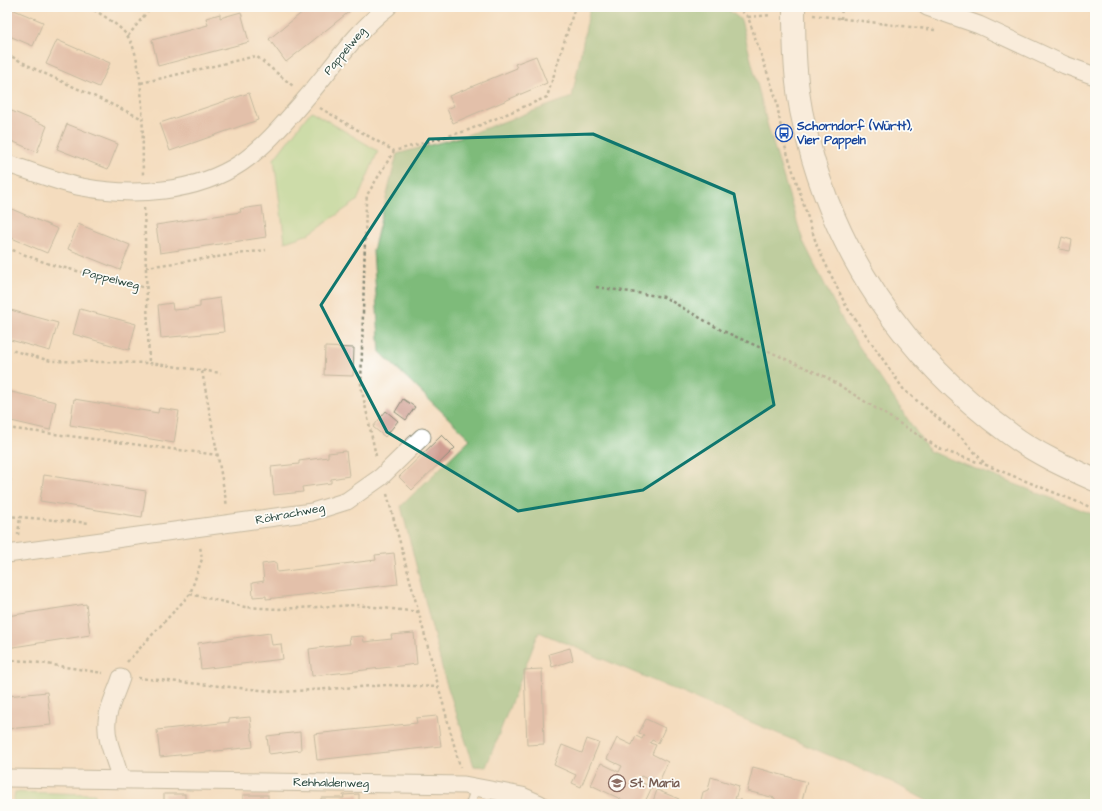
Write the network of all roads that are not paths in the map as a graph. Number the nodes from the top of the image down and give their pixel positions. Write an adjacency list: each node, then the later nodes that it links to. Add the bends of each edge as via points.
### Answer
1 (388, 7): 5 (street, Pappelweg, via 372,19 263,145 240,164 204,181 177,188 115,192 81,187)
2 (926, 7): 4 (street, via 979,25 1065,65)
3 (804, 11): 7 (main road, via 794,40 804,124 823,191 859,269 895,323 943,378 1011,435 1064,466)
4 (1095, 76)
5 (7, 164)
6 (422, 437): 8 (street, Röhrachweg, via 381,477 347,501 312,512)
7 (1095, 480)
8 (7, 554)
9 (120, 678): 11 (street, via 107,722 109,740)
10 (7, 778): 11 (street, Rehhaldenweg)
11 (120, 779): 12 (street, Rehhaldenweg)
12 (470, 786): 13 (lane); 14 (street, Rehhaldenweg, via 522,796)
13 (470, 804)
14 (540, 804)

